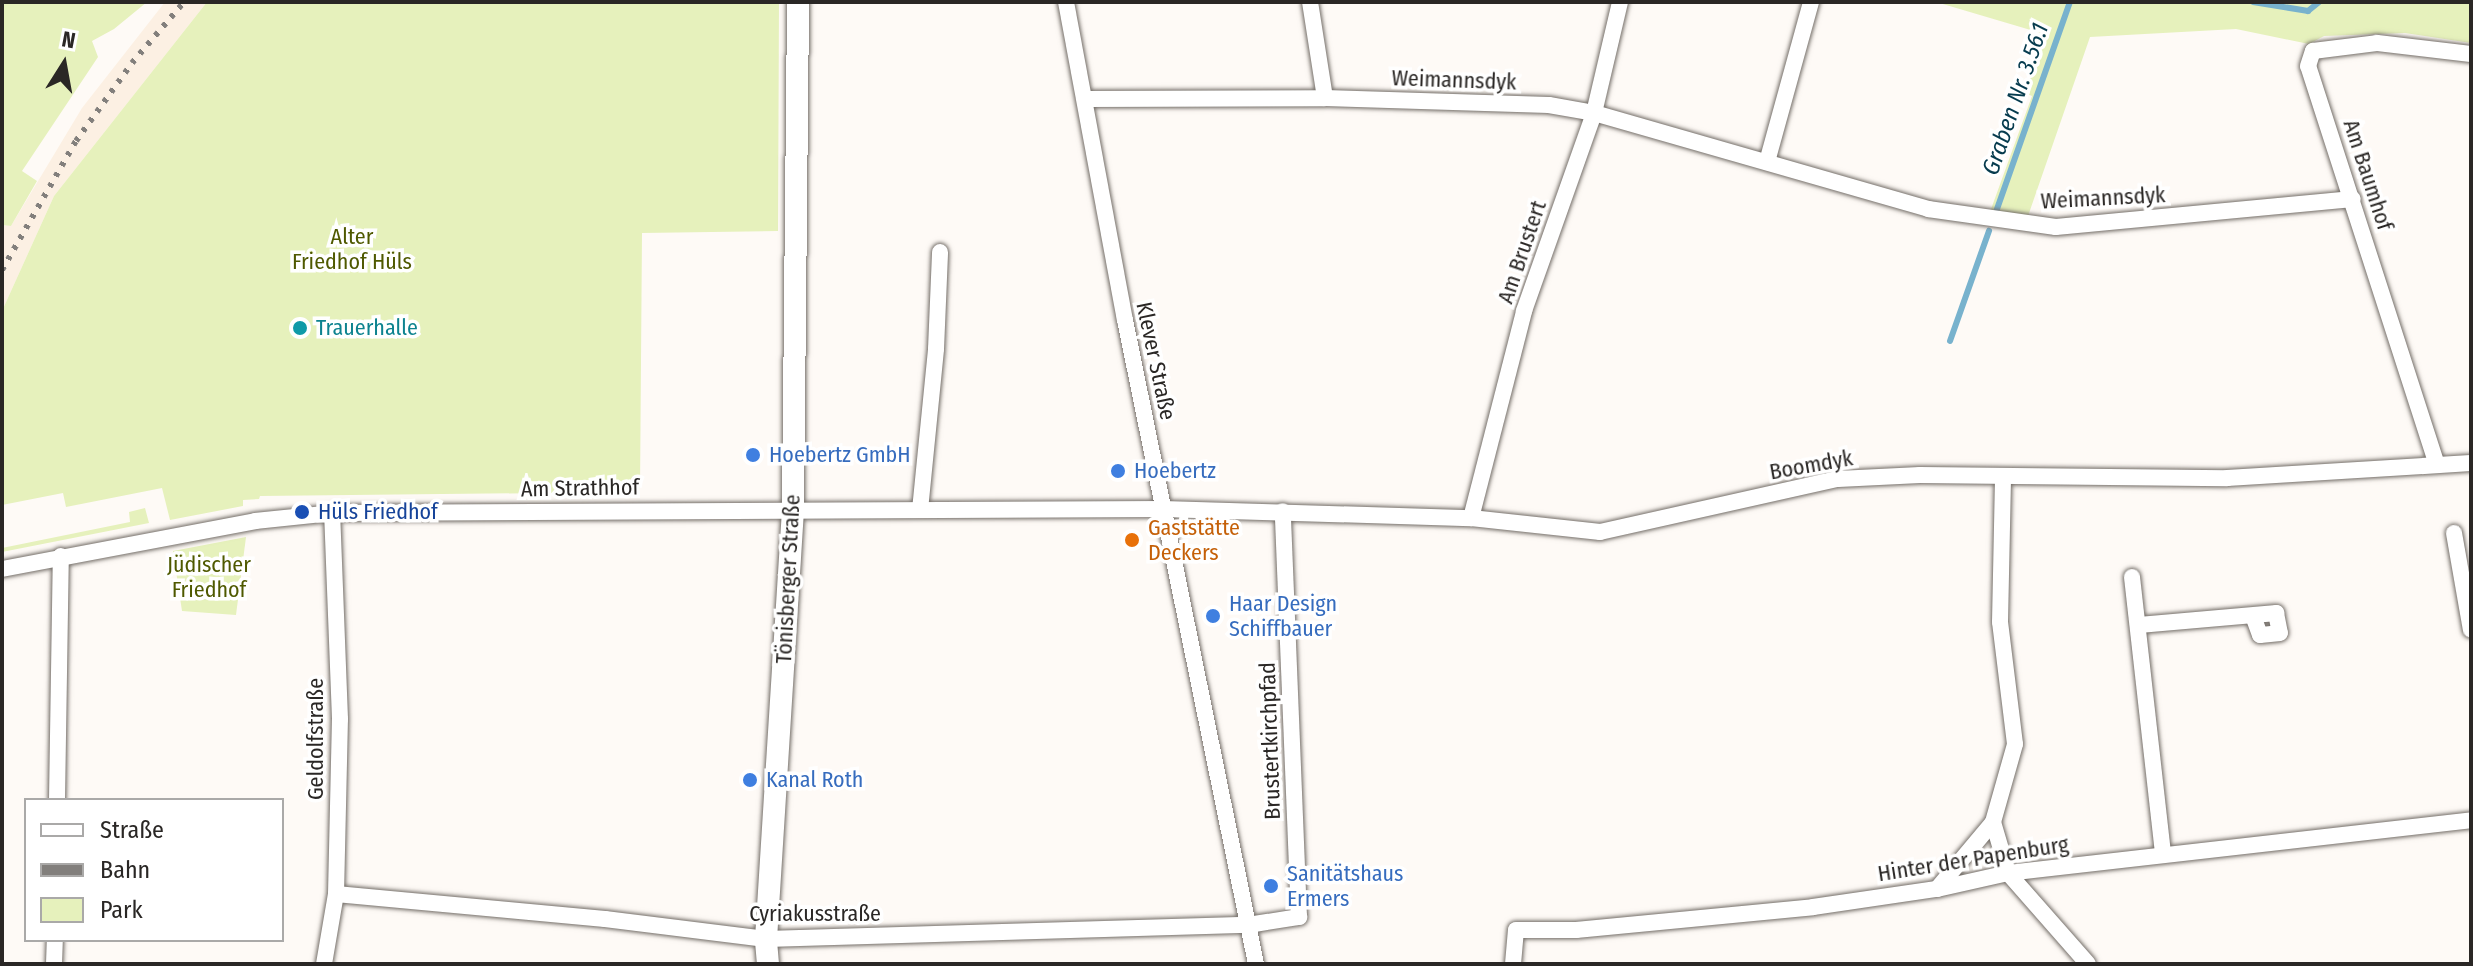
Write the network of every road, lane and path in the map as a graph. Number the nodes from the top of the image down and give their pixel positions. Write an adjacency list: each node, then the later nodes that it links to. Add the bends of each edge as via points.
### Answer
1 (798, 2): 16 (street, Tönisberger Straße)
2 (1066, 2): 8 (street, Klever Straße)
3 (1310, 2): 7 (street)
4 (1620, 2): 9 (street, Am Brustert)
5 (1811, 2): 10 (street)
6 (2471, 54): 11 (street, Am Baumhof, via 2377,43 2313,51 2308,66)
7 (1325, 98): 8 (street, Weimannsdyk); 9 (street, Weimannsdyk, via 1549,105)
8 (1085, 99): 17 (street, Klever Straße)
9 (1594, 113): 10 (street, Weimannsdyk); 21 (street, Am Brustert, via 1524,311)
10 (1767, 162): 11 (street, Weimannsdyk, via 1928,209 2056,227)
11 (2353, 199): 14 (street, Am Baumhof)
12 (940, 252): 18 (street)
13 (2471, 463): 14 (street, Boomdyk)
14 (2437, 465): 15 (street, Boomdyk, via 2227,478)
15 (2003, 478): 21 (street, Boomdyk, via 1838,479 1600,532); 31 (street, via 2000,622 2015,744)
16 (793, 509): 18 (street, Am Strathhof); 20 (street, Am Strathhof); 37 (street, Tönisberger Straße)
17 (1163, 509): 18 (street, Am Strathhof); 19 (street, Boomdyk); 36 (street, Klever Straße)
18 (920, 510)
19 (1283, 511): 21 (street, Boomdyk); 36 (street, Brustertkirchpfad, via 1299,917)
20 (332, 513): 23 (street, Am Strathhof, via 255,521); 35 (street, Geldolfstraße, via 340,719)
21 (1471, 518)
22 (2454, 533): 28 (street)
23 (61, 556): 24 (street, Am Strathhof); 29 (street)
24 (2, 569)
25 (2132, 577): 27 (street)
26 (2253, 616): 27 (street)
27 (2139, 625): 32 (street)
28 (2471, 630)
29 (57, 798)
30 (2471, 820): 32 (street, Hinter der Papenburg)
31 (1993, 822): 33 (street); 34 (street)
32 (2163, 853): 33 (street, Hinter der Papenburg)
33 (2008, 873): 34 (street, Hinter der Papenburg); 44 (street)
34 (1937, 889): 43 (street, Hinter der Papenburg, via 1697,919 1516,930)
35 (336, 894): 37 (street, Cyriakusstraße); 40 (street, Geldolfstraße)
36 (1248, 925): 37 (street, Cyriakusstraße); 42 (street, Klever Straße)
37 (766, 939): 41 (street, Tönisberger Straße)
38 (55, 942): 39 (street)
39 (54, 964)
40 (324, 964)
41 (768, 964)
42 (1256, 964)
43 (1513, 964)
44 (2088, 964)

